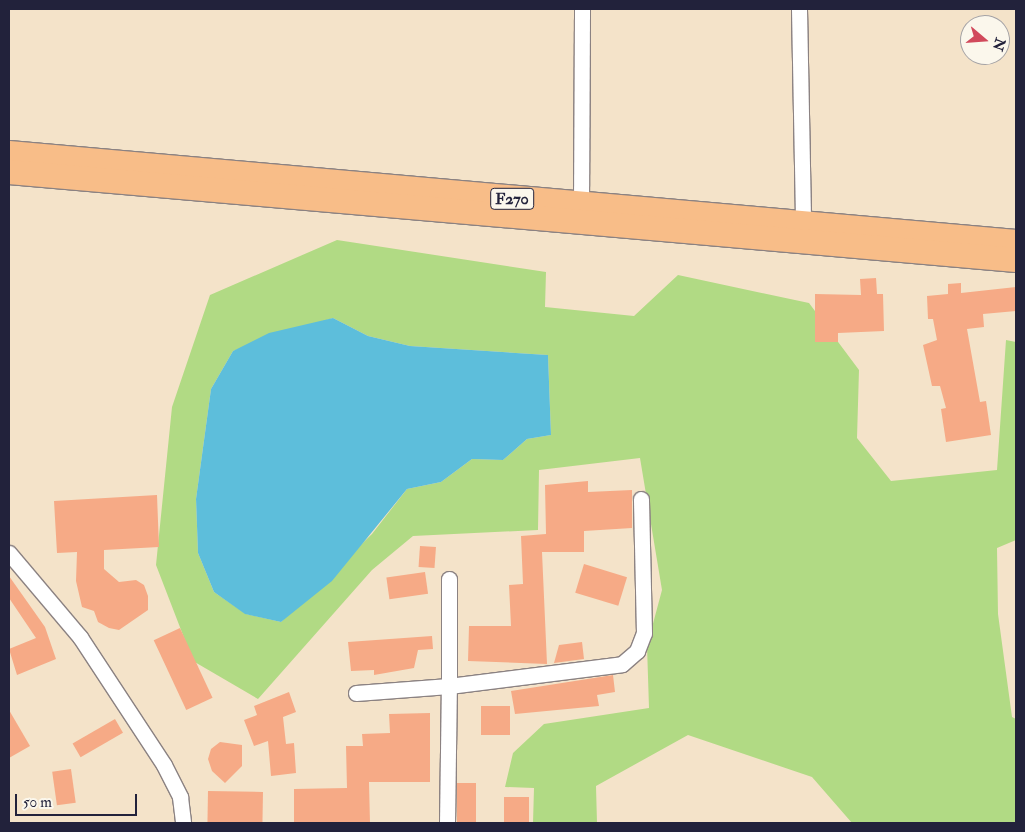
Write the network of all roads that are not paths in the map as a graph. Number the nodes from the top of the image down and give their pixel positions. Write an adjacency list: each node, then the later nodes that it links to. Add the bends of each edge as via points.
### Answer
1 (582, 9): 5 (street)
2 (799, 9): 6 (street)
3 (9, 152): 5 (main road, F270)
4 (9, 172): 8 (main road, F270)
5 (581, 205): 6 (main road, F270)
6 (802, 224): 7 (main road, F270)
7 (1016, 242)
8 (1016, 260)
9 (641, 499): 12 (street, via 644,633 637,651 622,664)
10 (9, 553): 14 (street, via 80,637 164,765 180,797)
11 (449, 579): 12 (street)
12 (449, 686): 13 (street); 15 (street)
13 (356, 693)
14 (183, 823)
15 (447, 823)

